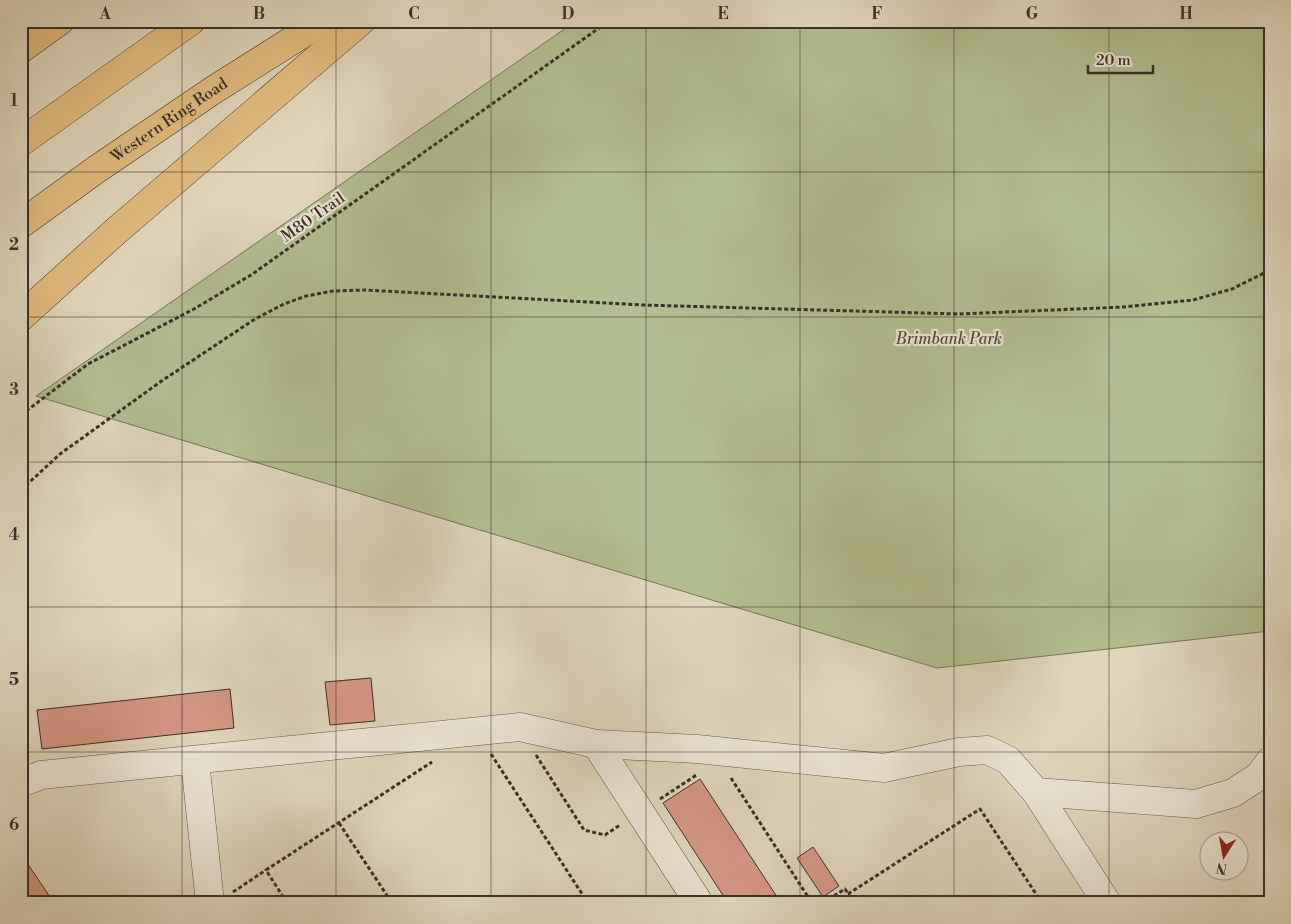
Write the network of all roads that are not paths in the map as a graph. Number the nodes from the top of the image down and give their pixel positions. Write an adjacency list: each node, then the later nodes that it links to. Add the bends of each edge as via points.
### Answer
1 (60, 21): 5 (highway)
2 (192, 21): 6 (highway)
3 (323, 21): 7 (highway, Western Ring Road, via 214,89)
4 (360, 21): 8 (highway)
5 (21, 49)
6 (21, 142)
7 (21, 224)
8 (21, 317)
9 (596, 744): 10 (lane, via 520,727); 13 (lane, via 698,749 884,768 959,752 987,750 1008,760); 15 (lane)
10 (195, 761): 12 (lane, via 41,775); 14 (lane)
11 (1270, 761): 13 (lane, via 1259,776 1233,793 1196,804)
12 (21, 783)
13 (1036, 792): 16 (lane)
14 (221, 897)
15 (699, 903)
16 (1107, 903)

